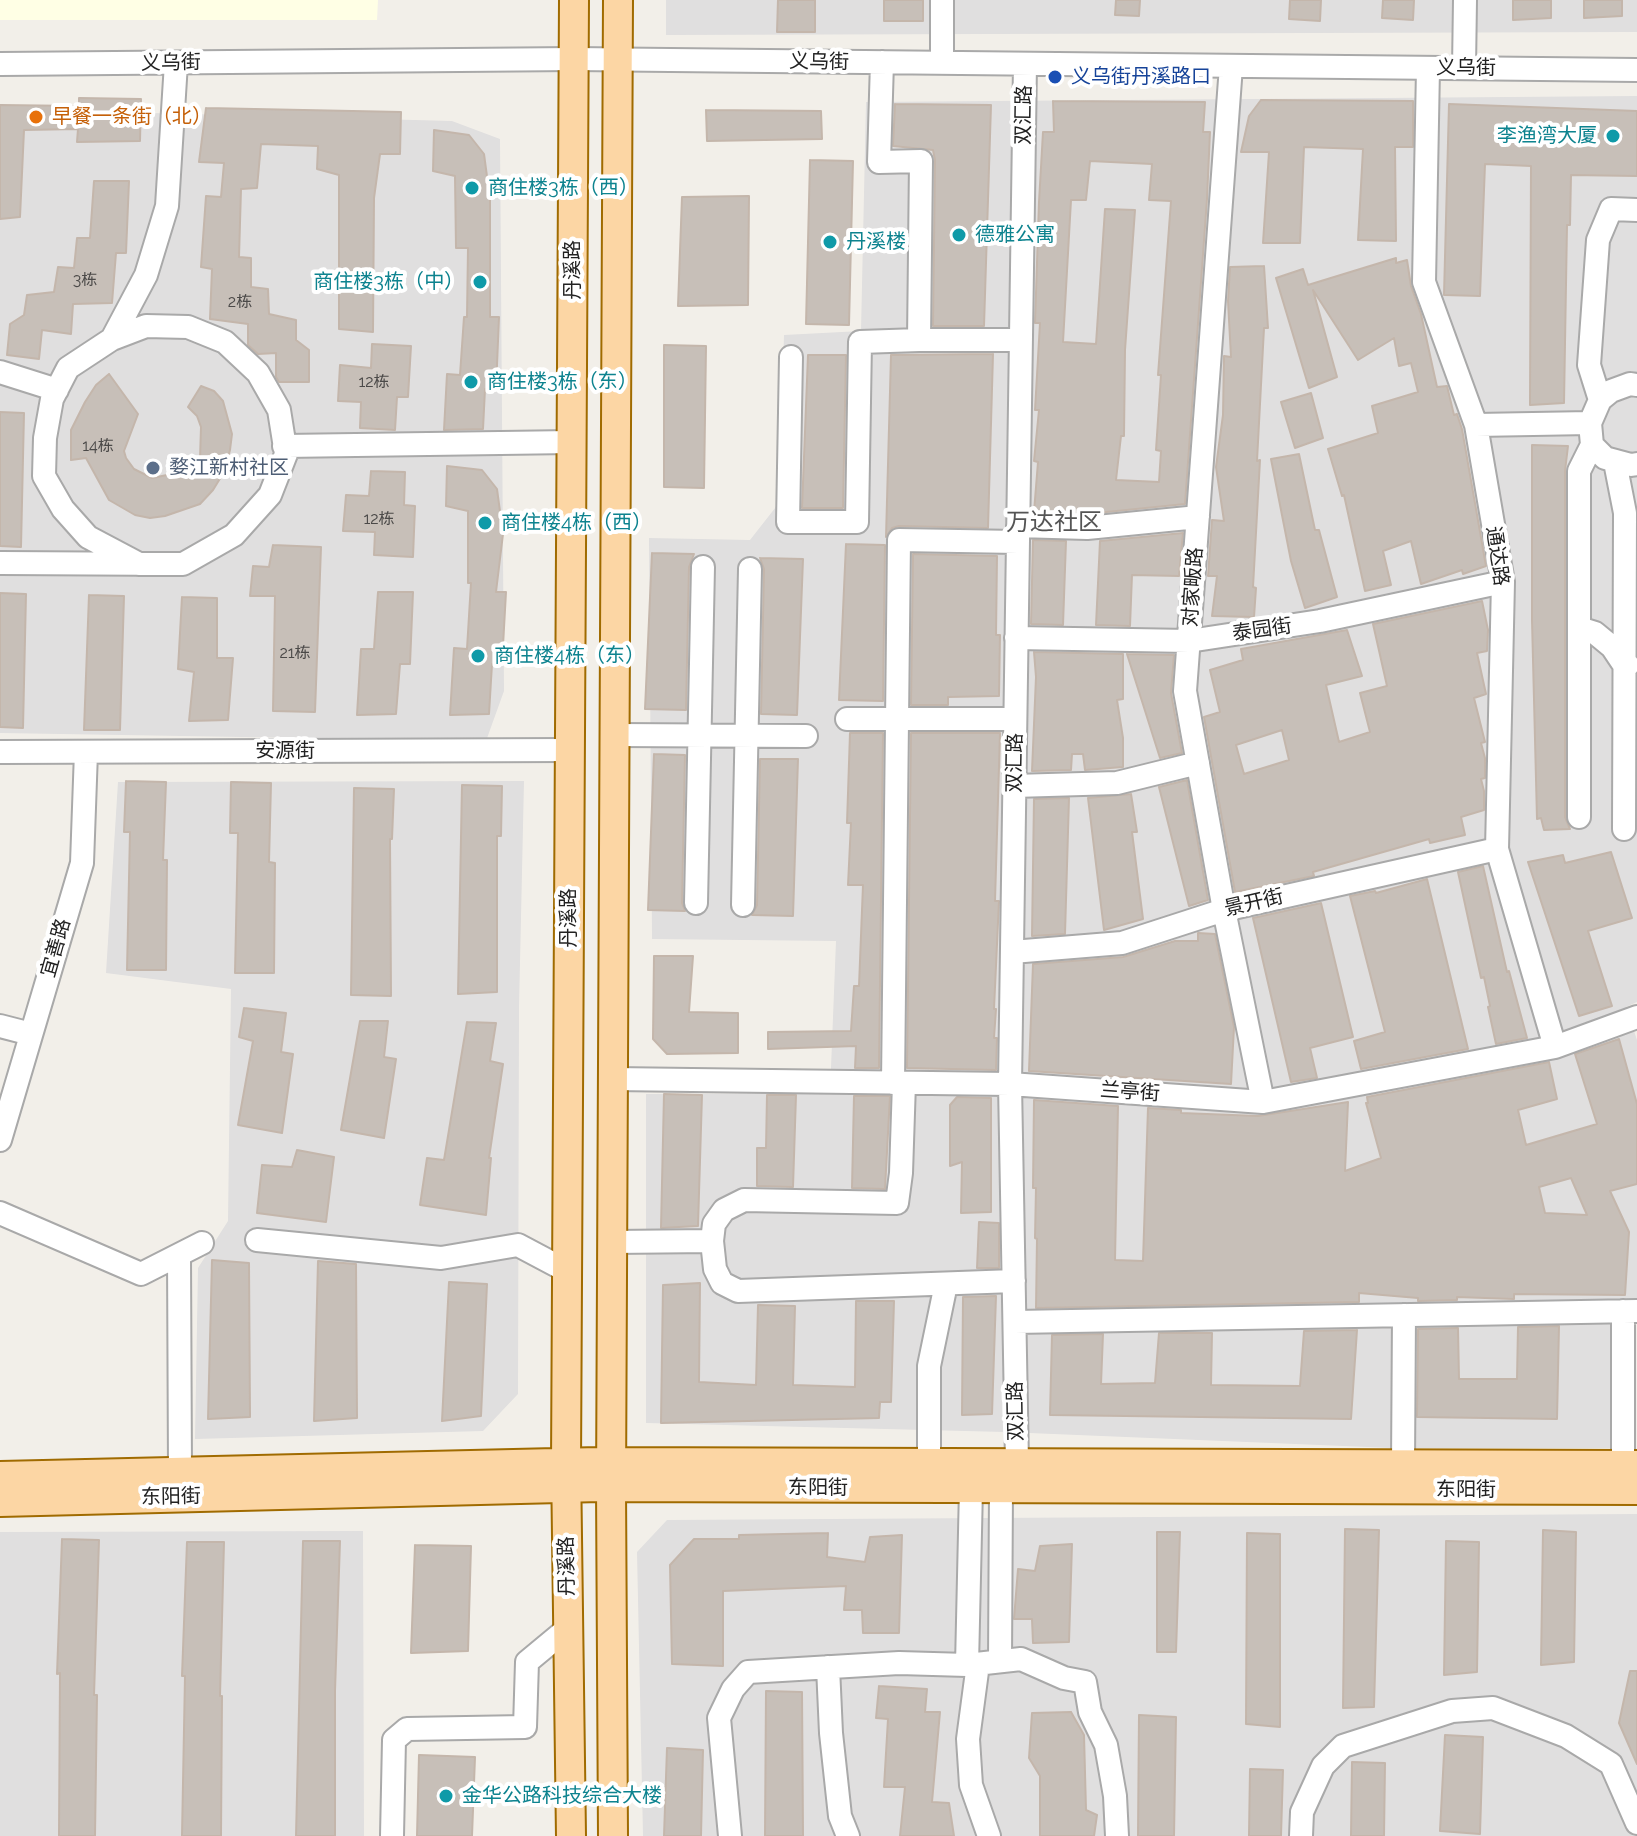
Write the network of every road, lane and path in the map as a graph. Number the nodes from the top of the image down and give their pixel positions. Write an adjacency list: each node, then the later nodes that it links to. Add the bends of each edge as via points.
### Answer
1 (574, 0): 5 (main road, 丹溪路)
2 (618, 0): 6 (main road)
3 (942, 0): 9 (street)
4 (1465, 0): 14 (street)
5 (574, 59): 6 (street, 义乌街); 8 (street, 义乌街); 27 (main road, 丹溪路)
6 (619, 59): 7 (street, 义乌街); 44 (main road)
7 (882, 62): 9 (street, 义乌街); 18 (street, via 879,162 921,161)
8 (176, 63): 10 (street, 义乌街); 17 (street, via 167,206 146,275)
9 (942, 63): 11 (street, 义乌街)
10 (0, 64)
11 (1025, 64): 12 (street, 义乌街); 19 (street, 双汇路)
12 (1231, 66): 13 (street, 义乌街); 30 (street, 对家畈路)
13 (1428, 68): 14 (street, 义乌街); 25 (street, 通达路, via 1424,282)
14 (1464, 68): 15 (street, 义乌街)
15 (1637, 70)
16 (1637, 210): 24 (street, via 1611,209 1598,240 1589,365)
17 (112, 339): 23 (street, via 68,368); 28 (street, via 146,326 188,327 225,342 265,385 279,410)
18 (919, 340): 19 (street); 20 (street, via 860,342 857,522 788,522)
19 (1021, 340): 31 (street, 双汇路)
20 (791, 357)
21 (0, 372): 23 (street)
22 (1637, 385): 24 (street, via 1611,391)
23 (57, 390): 33 (street, via 45,438 44,476 88,537)
24 (1600, 400): 26 (street)
25 (1476, 425): 26 (street); 36 (street, 通达路)
26 (1591, 434): 29 (street, via 1605,458); 37 (street, via 1579,471)
27 (572, 442): 28 (street); 48 (main road, 丹溪路)
28 (284, 446): 33 (street, via 286,454 270,495 234,535 183,564)
29 (1626, 463): 40 (street)
30 (1198, 517): 31 (street); 39 (street, 对家畈路)
31 (1018, 534): 38 (street, 双汇路); 42 (street, via 899,540)
32 (0, 563): 33 (street)
33 (139, 564)
34 (703, 567): 45 (street)
35 (750, 569): 46 (street)
36 (1503, 582): 39 (street, 泰园街, via 1320,621); 55 (street, 通达路)
37 (1579, 628): 40 (street, via 1595,633); 53 (street)
38 (1016, 638): 39 (street, 泰园街); 43 (street, 双汇路)
39 (1189, 641): 51 (street, 对家畈路, via 1185,691)
40 (1631, 664): 54 (street)
41 (847, 719): 42 (street)
42 (897, 719): 43 (street); 65 (street)
43 (1015, 719): 52 (street, 双汇路)
44 (615, 735): 45 (street); 64 (main road)
45 (699, 736): 46 (street); 56 (street)
46 (747, 736): 47 (street); 57 (street)
47 (806, 736)
48 (570, 750): 50 (street, 安源街); 75 (main road, 丹溪路)
49 (0, 752): 50 (street, 安源街)
50 (86, 752): 62 (street, 宜善路, via 82,863)
51 (1198, 763): 52 (street, via 1117,783); 58 (street, 对家畈路)
52 (1014, 786): 59 (street, 双汇路)
53 (1579, 817)
54 (1624, 829)
55 (1497, 849): 58 (street, 景开街); 63 (street, 通达路)
56 (696, 903)
57 (743, 905)
58 (1224, 910): 59 (street, 景开街, via 1122,943); 67 (street, 对家畈路)
59 (1012, 952): 66 (street, 双汇路)
60 (1637, 1017): 63 (street, 兰亭街)
61 (0, 1026): 62 (street)
62 (31, 1034): 68 (street, 宜善路)
63 (1555, 1047): 67 (street, 兰亭街)
64 (613, 1079): 65 (street, 兰亭街); 72 (main road)
65 (898, 1083): 66 (street, 兰亭街); 71 (street, via 897,1203 744,1200 724,1210 714,1224)
66 (1010, 1084): 67 (street, 兰亭街); 76 (street, 双汇路)
67 (1263, 1102)
68 (0, 1140)
69 (0, 1213): 74 (street, via 141,1274)
70 (257, 1240): 75 (street, via 441,1258 518,1245)
71 (712, 1241): 72 (street); 77 (street, via 722,1283 738,1291)
72 (612, 1242): 86 (main road)
73 (202, 1243): 74 (street)
74 (179, 1255): 85 (street)
75 (567, 1271): 87 (main road, 丹溪路)
76 (1014, 1281): 77 (street); 80 (street, 双汇路)
77 (946, 1284): 81 (street, via 929,1366)
78 (1630, 1311): 79 (street); 84 (street)
79 (1404, 1315): 80 (street); 83 (street)
80 (1015, 1322): 82 (street, 双汇路)
81 (929, 1462): 82 (main road, 东阳街); 86 (main road, 东阳街)
82 (1017, 1463): 83 (main road, 东阳街)
83 (1403, 1464): 84 (main road, 东阳街)
84 (1630, 1465)
85 (180, 1472): 87 (main road, 东阳街); 88 (main road, 东阳街)
86 (611, 1474): 87 (main road, 东阳街); 89 (main road, 东阳街); 99 (main road)
87 (566, 1475): 92 (main road, 东阳街); 93 (main road, 丹溪路)
88 (0, 1476)
89 (971, 1488): 90 (main road, 东阳街); 94 (street)
90 (1001, 1488): 91 (main road, 东阳街); 94 (street)
91 (1637, 1490)
92 (0, 1502)
93 (568, 1628): 97 (street, via 527,1662 525,1727 407,1729 394,1740); 98 (main road, 丹溪路)
94 (982, 1663): 95 (street); 102 (street, via 971,1708 969,1754 971,1785); 103 (street, via 1021,1659 1085,1682 1090,1712 1106,1745)
95 (828, 1667): 100 (street, via 748,1672 733,1689 719,1718); 101 (street, via 840,1816)
96 (1637, 1823): 104 (street, via 1611,1764 1566,1736 1493,1708 1452,1711 1343,1746 1323,1766 1302,1812)
97 (392, 1836)
98 (571, 1836)
99 (613, 1836)
100 (730, 1836)
101 (848, 1836)
102 (989, 1836)
103 (1117, 1836)
104 (1301, 1836)

